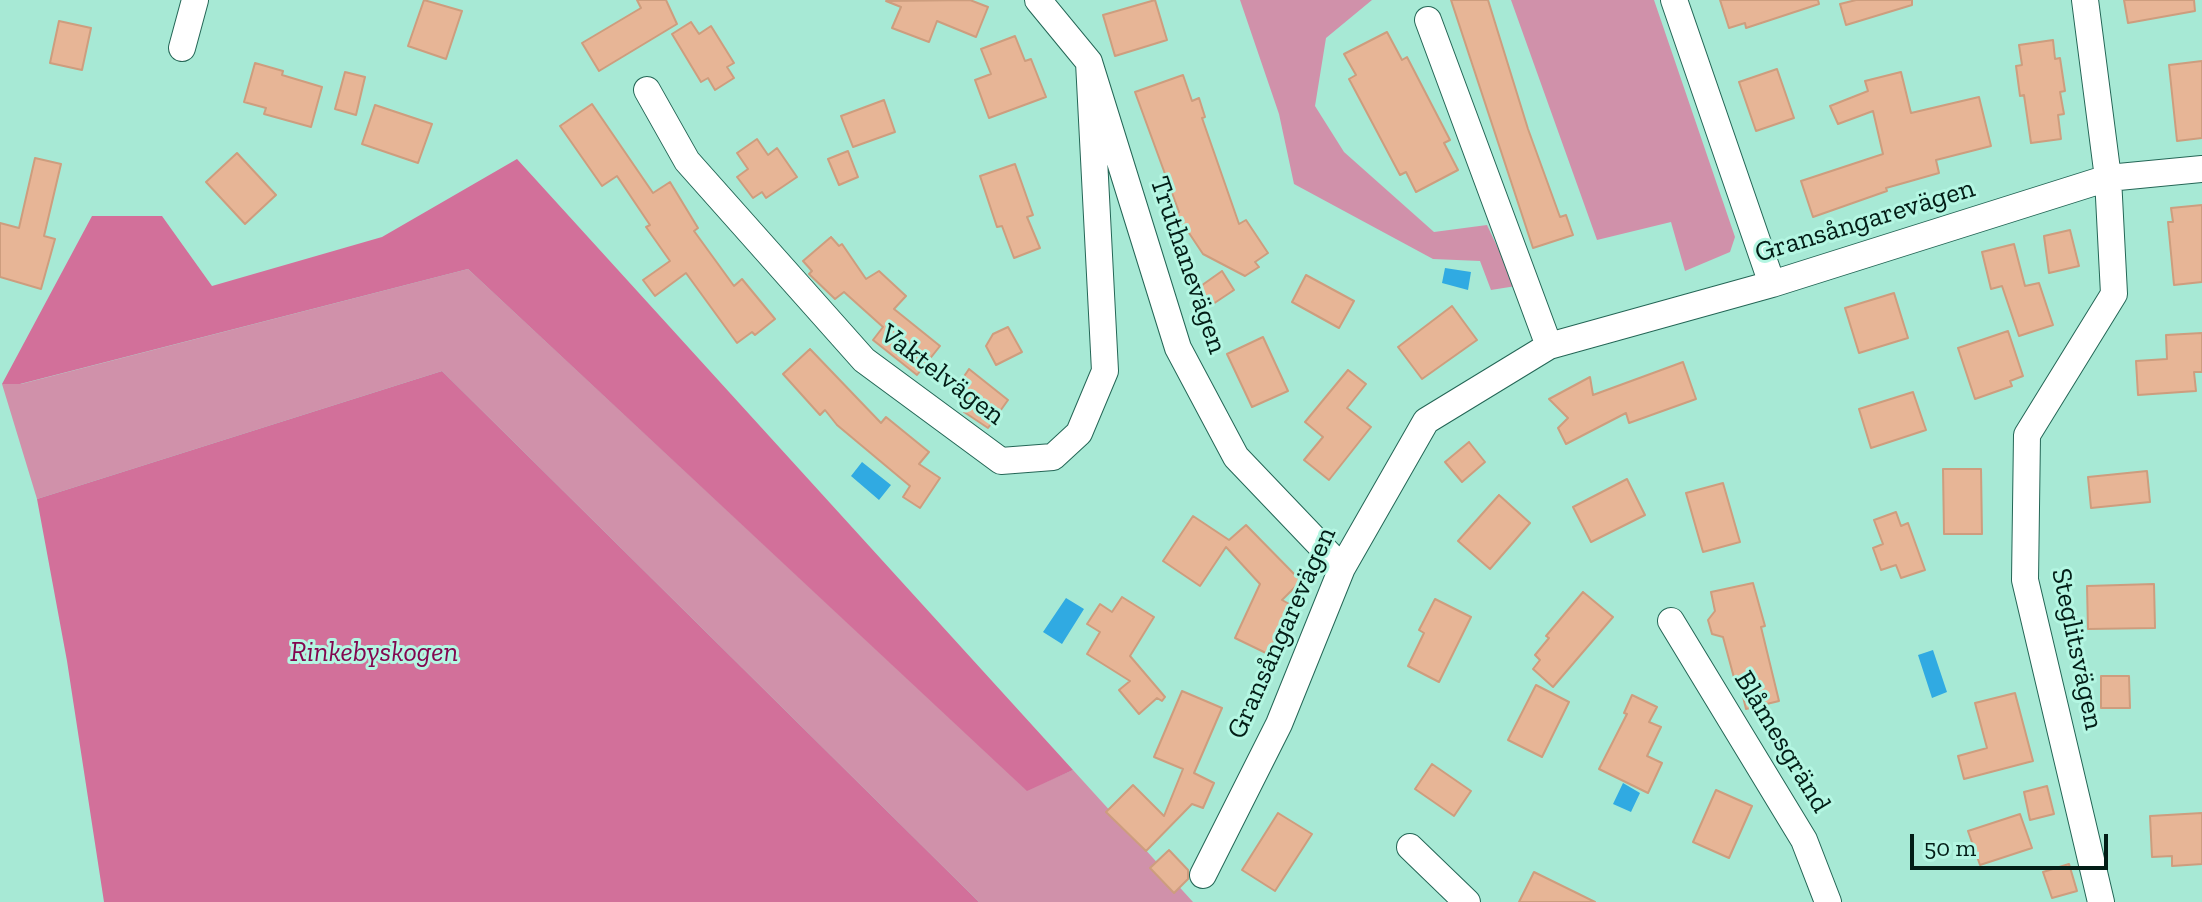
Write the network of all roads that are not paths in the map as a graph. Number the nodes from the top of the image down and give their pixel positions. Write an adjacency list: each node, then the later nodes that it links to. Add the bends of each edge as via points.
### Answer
1 (195, 0): 6 (street)
2 (1038, 0): 7 (street, Truthanevägen)
3 (1674, 0): 11 (street)
4 (2085, 0): 10 (street, Steglitsvägen)
5 (1428, 20): 12 (street)
6 (182, 48)
7 (1089, 62): 8 (street, Vaktelvägen, via 1105,371 1079,433 1053,457 1001,461 864,360 687,161); 13 (street, Truthanevägen, via 1178,348 1236,457)
8 (647, 90)
9 (2202, 169): 10 (street, Gransångarevägen)
10 (2108, 178): 11 (street, Gransångarevägen); 19 (street, Steglitsvägen, via 2114,294 2027,435 2025,580)
11 (1772, 284): 12 (street, Gransångarevägen)
12 (1549, 346): 13 (street, Gransångarevägen, via 1426,421)
13 (1342, 568): 16 (street, Gransångarevägen, via 1279,724)
14 (1671, 621): 18 (street, Blåmesgränd, via 1804,840)
15 (1410, 847): 17 (street)
16 (1203, 875)
17 (1467, 902)
18 (1828, 902)
19 (2101, 902)

